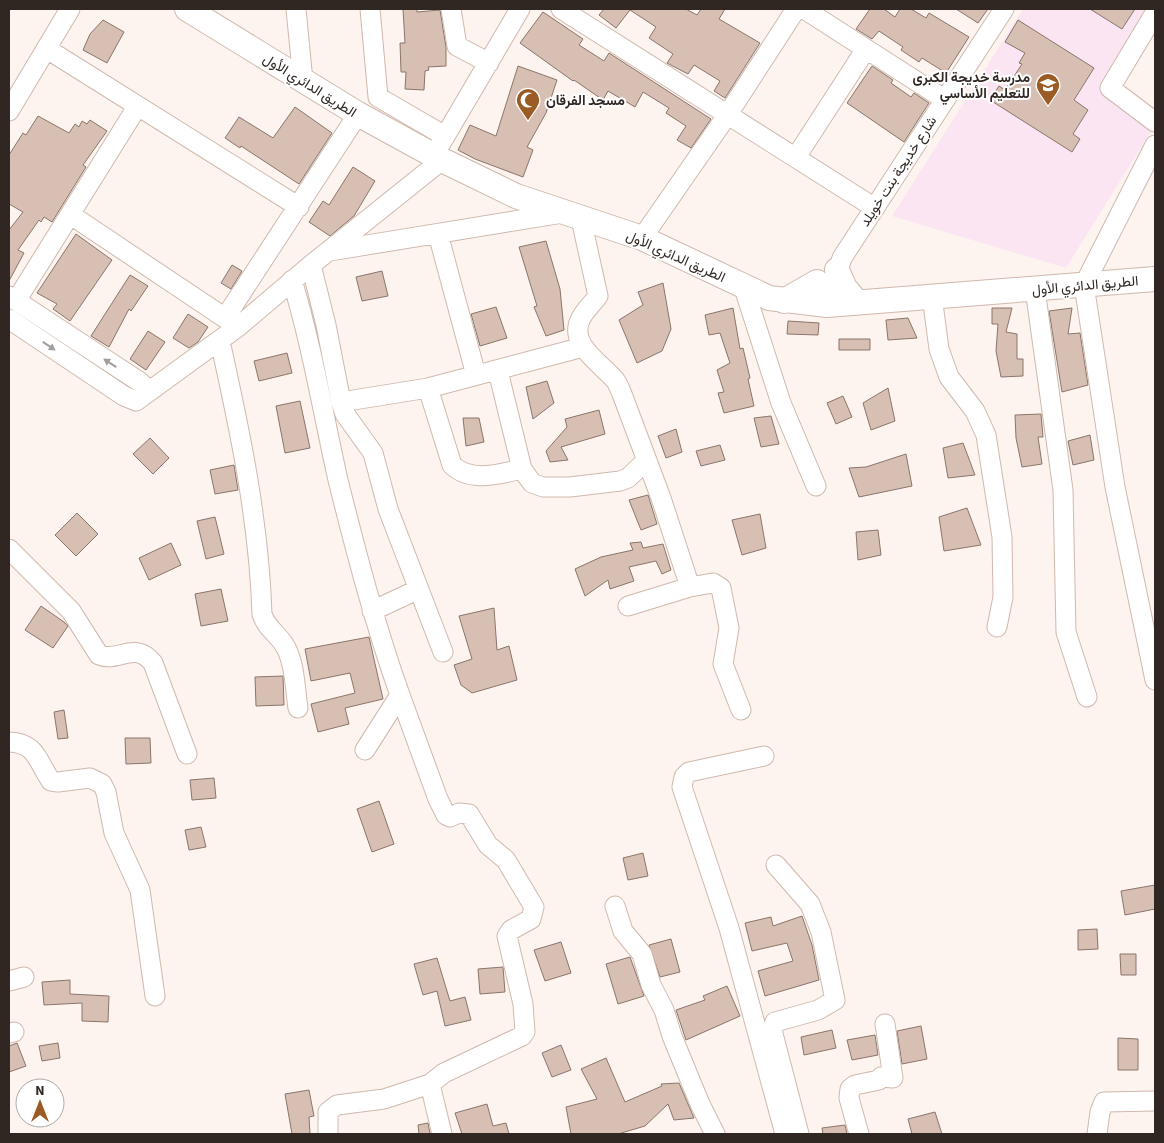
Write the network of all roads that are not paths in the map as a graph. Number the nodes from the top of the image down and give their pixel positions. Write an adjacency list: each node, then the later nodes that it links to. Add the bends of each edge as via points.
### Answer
1 (85, 9): 12 (street)
2 (187, 9): 16 (main road, الطريق الدائري الأول)
3 (296, 9): 16 (street)
4 (370, 9): 24 (street, via 378,97)
5 (451, 9): 15 (street, via 457,46)
6 (520, 9): 15 (street)
7 (561, 9): 21 (street)
8 (796, 9): 21 (street)
9 (804, 9): 14 (street)
10 (1004, 9): 17 (street, شارع خديجة بنت خويلد)
11 (1155, 13): 22 (street, via 1110,88)
12 (68, 14): 13 (street)
13 (47, 49): 18 (street); 19 (street)
14 (866, 49): 17 (street); 25 (street)
15 (489, 63): 24 (street)
16 (303, 80): 20 (main road, الطريق الدائري الأول)
17 (944, 99): 27 (street, شارع خديجة بنت خويلد)
18 (137, 107): 26 (street); 28 (street)
19 (9, 111)
20 (358, 114): 24 (main road, الطريق الدائري الأول); 26 (street)
21 (728, 114): 25 (street); 31 (street)
22 (1155, 122)
23 (1155, 145): 38 (street)
24 (441, 150): 29 (main road, الطريق الدائري الأول, via 516,196); 32 (street)
25 (796, 158): 27 (street)
26 (299, 207): 44 (street)
27 (875, 208): 36 (street, شارع خديجة بنت خويلد)
28 (71, 215): 41 (street); 44 (street)
29 (572, 216): 30 (street); 31 (main road, الطريق الدائري الأول); 46 (street, via 598,296 581,318 577,329)
30 (438, 234): 32 (street); 48 (street)
31 (642, 238): 37 (main road, الطريق الدائري الأول)
32 (328, 251): 33 (street)
33 (311, 265): 35 (street); 51 (street)
34 (1155, 279): 38 (main road, الطريق الدائري الأول)
35 (292, 280): 44 (street); 59 (street, via 303,314 338,480)
36 (827, 284): 37 (main road, الطريق الدائري الأول, via 784,301); 42 (main road, الطريق الدائري الأول); 42 (main road, via 845,288)
37 (744, 285): 54 (street, via 780,403)
38 (1084, 285): 39 (main road, الطريق الدائري الأول); 62 (street, via 1115,487)
39 (1035, 290): 40 (main road, الطريق الدائري الأول); 64 (street, via 1063,490 1066,632)
40 (932, 296): 42 (main road, الطريق الدائري الأول); 60 (street, via 940,349 949,377 975,411 986,435 1002,537 1003,597)
41 (12, 299): 50 (street, one-way to 41)
42 (856, 301)
43 (9, 319): 50 (street, one-way to 50, via 131,400 140,399)
44 (232, 322): 45 (street)
45 (220, 341): 50 (street); 65 (street, via 257,533 262,614 264,622 282,640 290,656)
46 (583, 347): 47 (street); 52 (street, via 615,380)
47 (498, 371): 48 (street); 53 (street)
48 (476, 375): 49 (street)
49 (428, 388): 51 (street); 53 (street, via 456,469 477,476 492,476)
50 (149, 391)
51 (342, 402): 57 (street, via 345,414 373,454 388,509)
52 (647, 460): 53 (street, via 628,478 620,481 570,486 542,487 532,483); 56 (street)
53 (522, 468)
54 (816, 486)
55 (9, 549): 69 (street, via 71,611 99,654 137,652 148,657)
56 (690, 587): 58 (street); 66 (street, via 713,583 721,588 729,628 723,664)
57 (419, 589): 59 (street); 61 (street)
58 (628, 606)
59 (372, 611): 63 (street)
60 (997, 627)
61 (443, 652)
62 (1155, 680)
63 (400, 695): 68 (street); 75 (street, via 446,815 469,814 488,845 506,860 534,907 531,919 511,930 507,936 523,1004 525,1032 444,1073)
64 (1087, 697)
65 (298, 708)
66 (741, 710)
67 (9, 742): 73 (street, via 34,750 51,781 90,778 102,784 114,833 140,890)
68 (366, 750)
69 (187, 754)
70 (764, 756): 80 (street, via 689,772 682,787 729,928)
71 (776, 865): 81 (street, via 810,904 821,932 835,1000 818,1010 776,1022 772,1030)
72 (615, 906): 79 (street, via 623,931 642,954 651,985)
73 (155, 996)
74 (885, 1024): 82 (street, via 893,1078 882,1077 850,1088 849,1098)
75 (430, 1084): 77 (street, via 384,1099 337,1105 328,1112); 78 (street)
76 (1155, 1101): 83 (street, via 1104,1102)
77 (328, 1134)
78 (442, 1134)
79 (715, 1134)
80 (785, 1134)
81 (799, 1134)
82 (859, 1134)
83 (1097, 1134)

